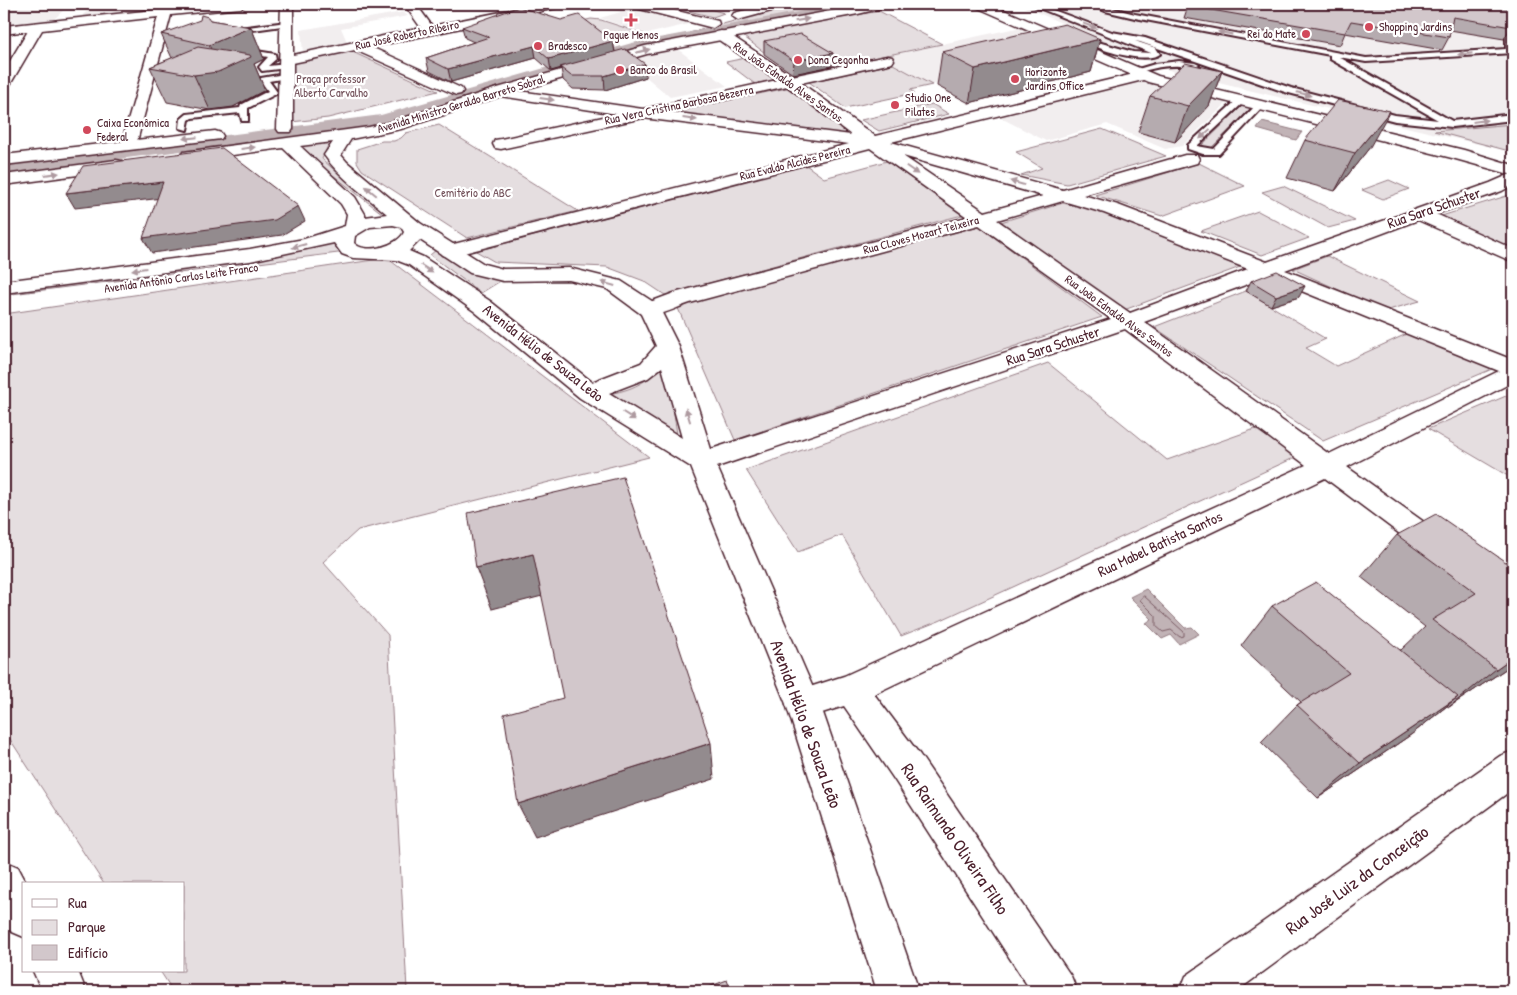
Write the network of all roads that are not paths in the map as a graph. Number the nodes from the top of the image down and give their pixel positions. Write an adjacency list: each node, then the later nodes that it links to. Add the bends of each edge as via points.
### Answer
1 (241, 4): 14 (street)
2 (287, 4): 17 (street)
3 (410, 4): 21 (street)
4 (556, 4): 21 (street, Rua José Roberto Ribeiro)
5 (636, 4): 20 (street)
6 (782, 4): 20 (street, Avenida Ministro Geraldo Barreto Sobral)
7 (882, 4): 12 (street, Avenida Ministro Geraldo Barreto Sobral)
8 (980, 4): 32 (street)
9 (1003, 4): 24 (street)
10 (1032, 4): 23 (lane, one-way to 23)
11 (1095, 4): 28 (lane, one-way to 11, via 1135,16)
12 (855, 7): 20 (street, Avenida Ministro Geraldo Barreto Sobral, one-way to 12)
13 (71, 10): 16 (street)
14 (166, 12): 16 (street); 53 (street)
15 (1513, 21): 27 (lane, via 1510,32)
16 (57, 24): 18 (street)
17 (287, 24): 22 (lane); 31 (street)
18 (38, 26): 19 (street); 36 (street)
19 (4, 30)
20 (717, 30): 35 (street, Rua João Ednaldo Alves Santos); 37 (street, Avenida Ministro Geraldo Barreto Sobral, via 621,44); 38 (street, Avenida Ministro Geraldo Barreto Sobral, one-way to 20)
21 (429, 31): 25 (street, Rua José Roberto Ribeiro)
22 (223, 32)
23 (1113, 34): 24 (lane, via 1156,54 1140,56); 34 (lane, via 1142,40)
24 (1091, 42): 32 (street)
25 (356, 46): 31 (street, Rua José Roberto Ribeiro); 37 (street)
26 (236, 49): 31 (lane, via 272,56 262,67 265,69)
27 (1512, 52): 28 (lane, one-way to 28, via 1366,60)
28 (1326, 53): 45 (lane)
29 (887, 60): 35 (street, Rua Vera Cristina Barbosa Bezerra)
30 (1196, 65): 32 (lane, via 1177,62); 33 (lane); 34 (lane)
31 (287, 67): 42 (lane, via 264,80 273,92 245,105); 49 (street)
32 (1141, 71): 40 (street); 51 (street, Rua Evaldo Alcides Pereira); 55 (street)
33 (1184, 73)
34 (1257, 80): 45 (lane, one-way to 45, via 1395,118)
35 (789, 81): 43 (street, Rua Vera Cristina Barbosa Bezerra); 51 (street, Rua João Ednaldo Alves Santos)
36 (4, 82)
37 (456, 91): 39 (street, Avenida Ministro Geraldo Barreto Sobral)
38 (499, 92): 43 (street, one-way to 43); 48 (street, Avenida Ministro Geraldo Barreto Sobral, via 395,126)
39 (436, 96)
40 (1241, 101): 41 (street); 41 (lane, one-way to 41, via 1191,147 1203,152 1216,152)
41 (1260, 106): 59 (street)
42 (244, 110): 46 (lane, via 190,116 185,119); 47 (lane)
43 (641, 113): 51 (street, one-way to 51); 52 (street, Rua Vera Cristina Barbosa Bezerra)
44 (1513, 117): 45 (lane, one-way to 44)
45 (1452, 124)
46 (184, 128)
47 (249, 128)
48 (343, 128): 49 (street, Avenida Ministro Geraldo Barreto Sobral); 65 (street, Avenida Hélio de Souza Leão, one-way to 48, via 341,166 332,154)
49 (282, 134): 54 (street, Avenida Ministro Geraldo Barreto Sobral, one-way to 49); 66 (street, via 349,201 356,214)
50 (226, 135): 53 (street, one-way to 53)
51 (872, 142): 62 (street, one-way to 51); 64 (street, Rua João Ednaldo Alves Santos, one-way to 64); 67 (street, Rua Evaldo Alcides Pereira)
52 (501, 144)
53 (129, 145): 57 (street)
54 (170, 158)
55 (1513, 158)
56 (1191, 159): 62 (street, Rua CLoves Mozart Teixeira)
57 (4, 160)
58 (131, 163): 61 (street, one-way to 58)
59 (1513, 170)
60 (1513, 178): 63 (street, Rua Sara Schuster)
61 (4, 180)
62 (1064, 196): 64 (street, Rua CLoves Mozart Teixeira); 71 (street, via 1110,209)
63 (1420, 214): 70 (street); 71 (street, Rua Sara Schuster)
64 (981, 219): 76 (street, Rua CLoves Mozart Teixeira, via 691,296); 77 (street, Rua João Ednaldo Alves Santos)
65 (410, 225): 66 (street, Avenida Antônio Carlos Leite Franco, via 388,219 364,223); 67 (street, Avenida Hélio de Souza Leão); 69 (street, Avenida Antônio Carlos Leite Franco, via 414,232 412,238)
66 (350, 231): 68 (street, via 343,240 344,246); 73 (street, Avenida Antônio Carlos Leite Franco, one-way to 73, via 265,253)
67 (449, 251): 72 (street, Avenida Hélio de Souza Leão, via 478,269 503,275)
68 (358, 253): 69 (street, Avenida Antônio Carlos Leite Franco); 74 (street, Avenida Antônio Carlos Leite Franco)
69 (382, 253): 75 (street, Avenida Hélio de Souza Leão, one-way to 75, via 400,254 416,261)
70 (1513, 256)
71 (1266, 269): 77 (street, Rua Sara Schuster); 79 (street)
72 (525, 275): 75 (street, via 504,284); 76 (street, Avenida Hélio de Souza Leão, one-way to 72, via 614,285 569,274)
73 (4, 287)
74 (4, 303)
75 (482, 306): 81 (street, Avenida Hélio de Souza Leão)
76 (650, 310): 78 (street, Avenida Hélio de Souza Leão)
77 (1128, 321): 82 (street, Rua Sara Schuster); 83 (street, Rua João Ednaldo Alves Santos)
78 (668, 347): 81 (street, via 649,368); 82 (street, Avenida Hélio de Souza Leão, one-way to 78)
79 (1513, 368)
80 (1513, 373): 83 (street, Rua Mabel Batista Santos)
81 (589, 392): 82 (street, Avenida Hélio de Souza Leão, one-way to 82)
82 (702, 462): 86 (street, Avenida Hélio de Souza Leão)
83 (1325, 466): 84 (street, Rua João Ednaldo Alves Santos); 85 (street, Rua Mabel Batista Santos)
84 (1458, 562)
85 (851, 689): 86 (street, Rua Mabel Batista Santos); 93 (street, Rua Raimundo Oliveira Filho, via 907,767)
86 (803, 704): 92 (street, Avenida Hélio de Souza Leão)
87 (1513, 768): 94 (street, Rua José Luiz da Conceição)
88 (4, 881): 89 (street)
89 (22, 913)
90 (55, 972): 91 (street)
91 (65, 991)
92 (898, 991)
93 (1056, 991)
94 (1201, 991)

